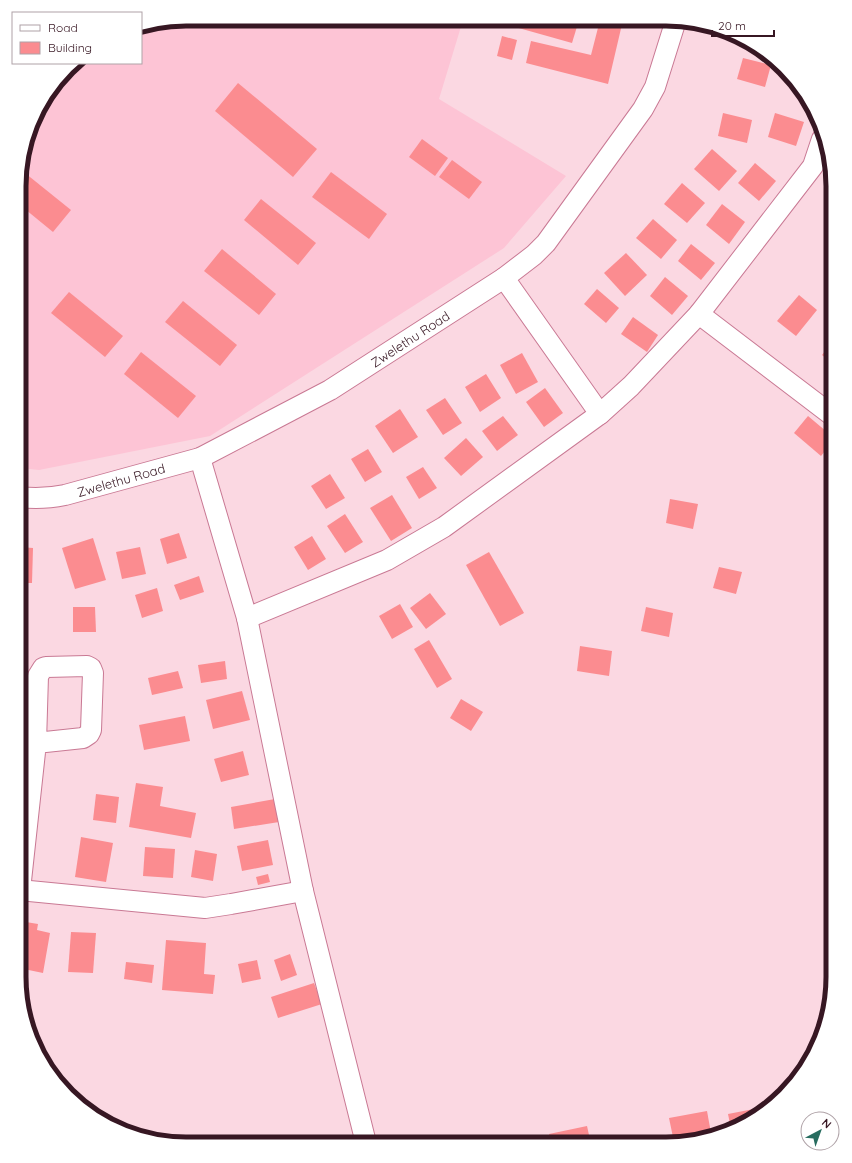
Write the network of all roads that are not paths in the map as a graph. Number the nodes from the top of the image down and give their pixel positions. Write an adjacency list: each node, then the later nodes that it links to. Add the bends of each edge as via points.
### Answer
1 (674, 26): 4 (street, Zwelethu Road, via 655,87 643,109 546,243)
2 (822, 148): 3 (street)
3 (821, 168): 5 (street)
4 (504, 278): 7 (street); 8 (street, Zwelethu Road, via 330,390)
5 (699, 314): 6 (street); 7 (street, via 631,386)
6 (826, 411)
7 (600, 414): 10 (street, via 444,527 387,560)
8 (200, 458): 9 (street, Zwelethu Road, via 52,498); 10 (street)
9 (26, 497)
10 (247, 618): 14 (street)
11 (36, 743): 12 (street)
12 (26, 829)
13 (26, 891): 14 (street, via 205,908)
14 (303, 891): 15 (street)
15 (364, 1137)

